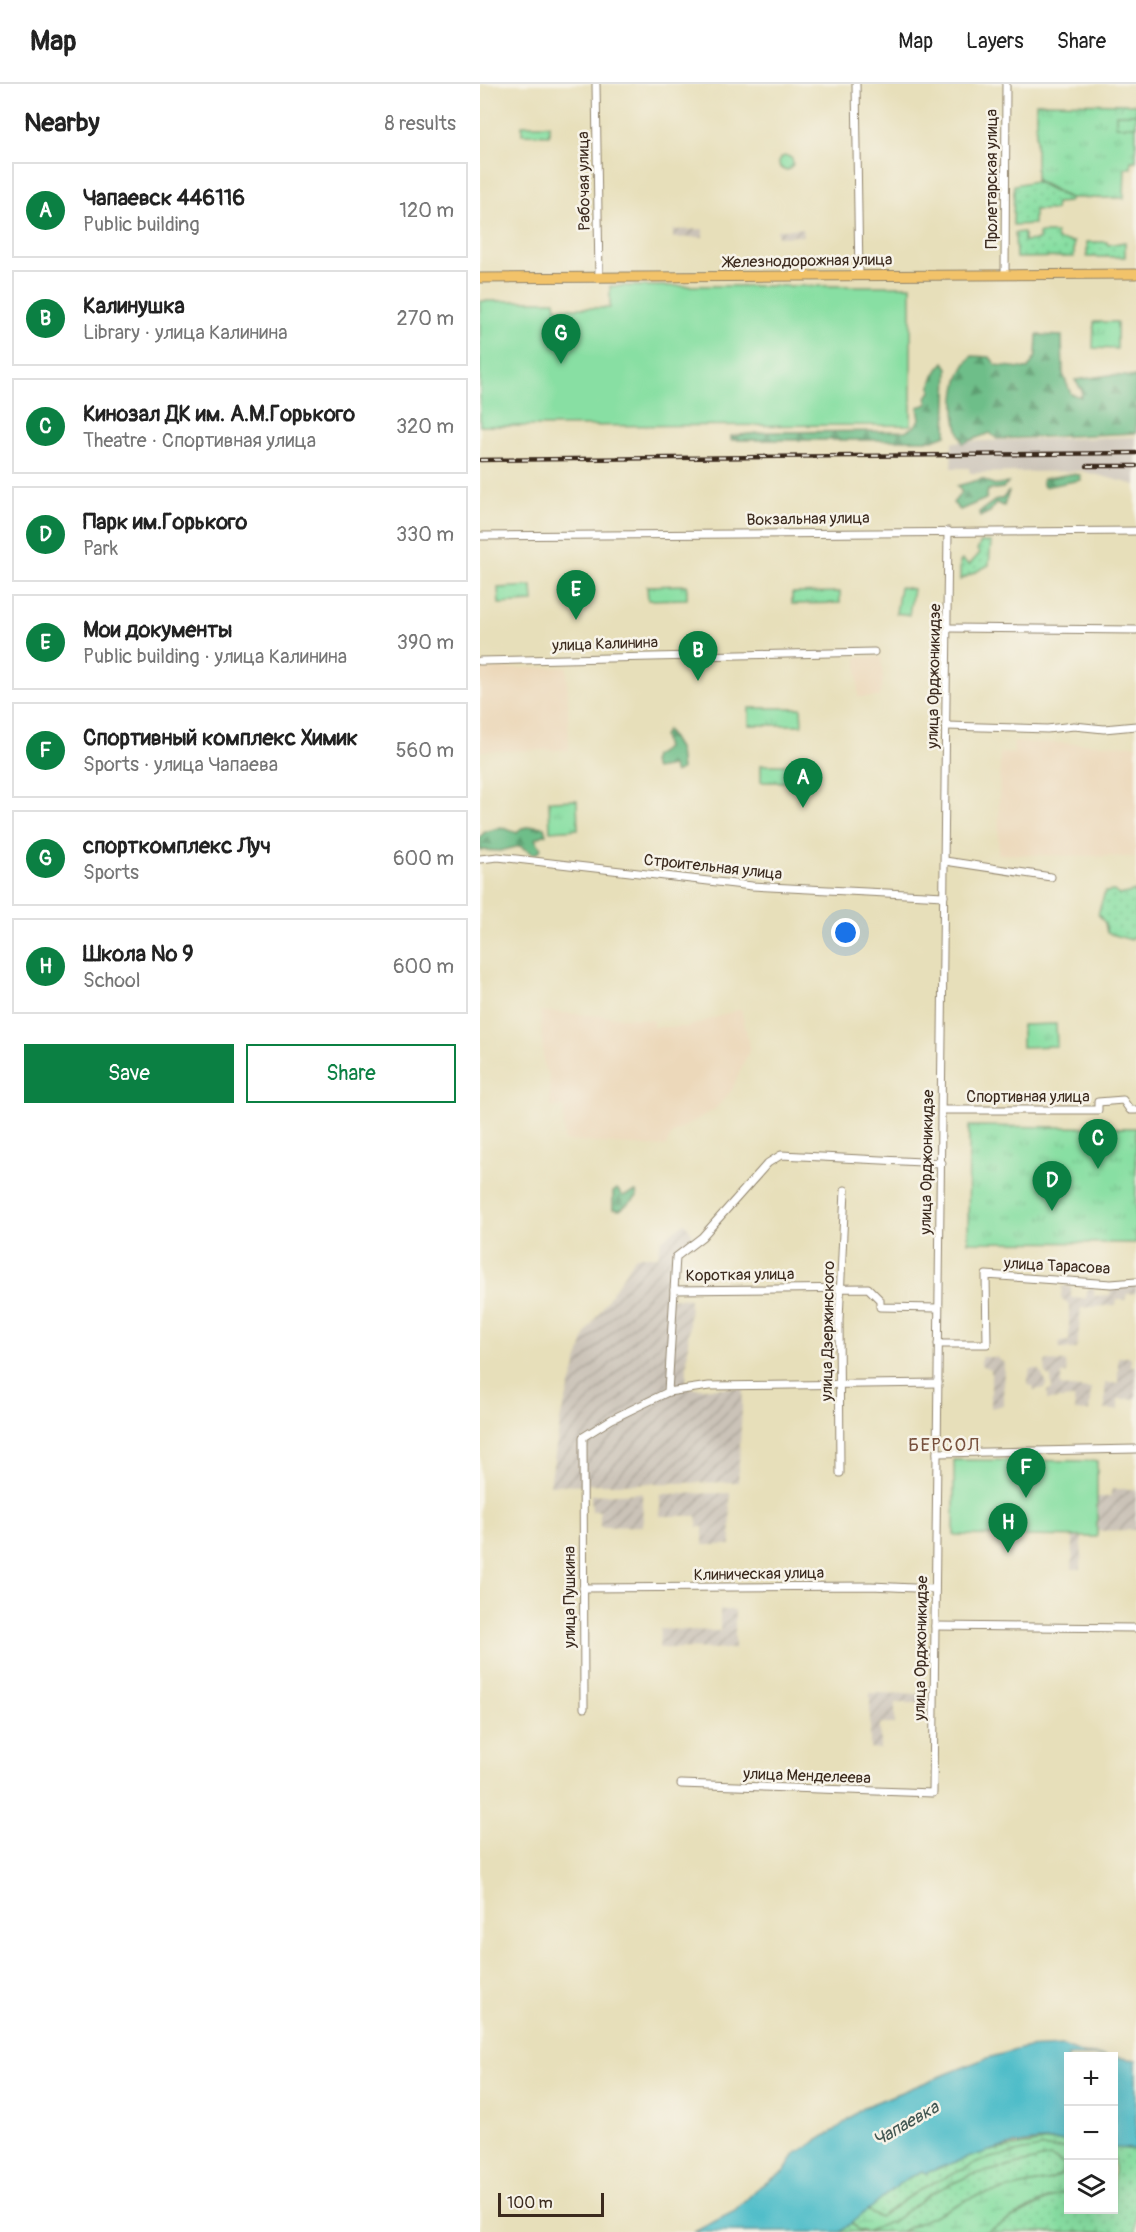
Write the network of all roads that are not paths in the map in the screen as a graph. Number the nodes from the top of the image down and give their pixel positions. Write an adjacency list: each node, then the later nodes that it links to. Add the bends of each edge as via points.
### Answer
1 (596, 84): 8 (street, Рабочая улица)
2 (856, 84): 6 (street)
3 (1006, 84): 5 (street, Пролетарская улица)
4 (1136, 274): 5 (main road, Железнодорожная улица)
5 (1005, 275): 6 (main road, Железнодорожная улица)
6 (859, 276): 8 (main road, Железнодорожная улица)
7 (480, 278): 8 (main road, Железнодорожная улица)
8 (599, 278)
9 (948, 531): 10 (street, Вокзальная улица); 11 (street, Вокзальная улица); 12 (street, улица Орджоникидзе)
10 (1136, 531)
11 (480, 536)
12 (949, 628): 13 (street); 16 (street, улица Орджоникидзе)
13 (1136, 630)
14 (874, 652): 15 (street, улица Калинина)
15 (480, 661)
16 (946, 726): 17 (street); 19 (street, улица Орджоникидзе)
17 (1136, 726)
18 (480, 859): 21 (street, Строительная улица, via 498,857 752,886)
19 (945, 861): 20 (street); 21 (street, улица Орджоникидзе)
20 (1051, 877)
21 (944, 896): 22 (street, улица Орджоникидзе)
22 (942, 1110): 23 (street, Спортивная улица, via 1098,1110 1098,1102 1123,1100 1130,1110); 24 (street, улица Орджоникидзе)
23 (1136, 1110)
24 (942, 1163): 28 (street, via 781,1155 768,1164 702,1237 676,1257); 29 (street, улица Орджоникидзе)
25 (845, 1190): 27 (street, улица Дзержинского)
26 (1136, 1282): 30 (street, улица Тарасова, via 986,1275 987,1344)
27 (842, 1288): 28 (street, Короткая улица); 29 (street, Короткая улица, via 868,1288 880,1300 880,1307); 31 (street, улица Дзержинского)
28 (674, 1290): 33 (street)
29 (938, 1308): 30 (street, улица Орджоникидзе)
30 (938, 1344): 32 (street, улица Орджоникидзе)
31 (839, 1383): 32 (street); 33 (street, via 709,1386); 36 (street, улица Дзержинского)
32 (938, 1383): 35 (street, улица Орджоникидзе)
33 (668, 1392): 37 (street, улица Пушкина, via 583,1437)
34 (1136, 1449): 35 (street)
35 (937, 1453): 38 (street, улица Орджоникидзе)
36 (840, 1473)
37 (583, 1588): 38 (street, Клиническая улица); 41 (street, улица Пушкина)
38 (935, 1589): 39 (street, улица Орджоникидзе)
39 (935, 1626): 40 (street); 43 (street, улица Орджоникидзе)
40 (1136, 1628)
41 (584, 1708)
42 (681, 1784): 43 (street, улица Менделеева)
43 (933, 1793)

